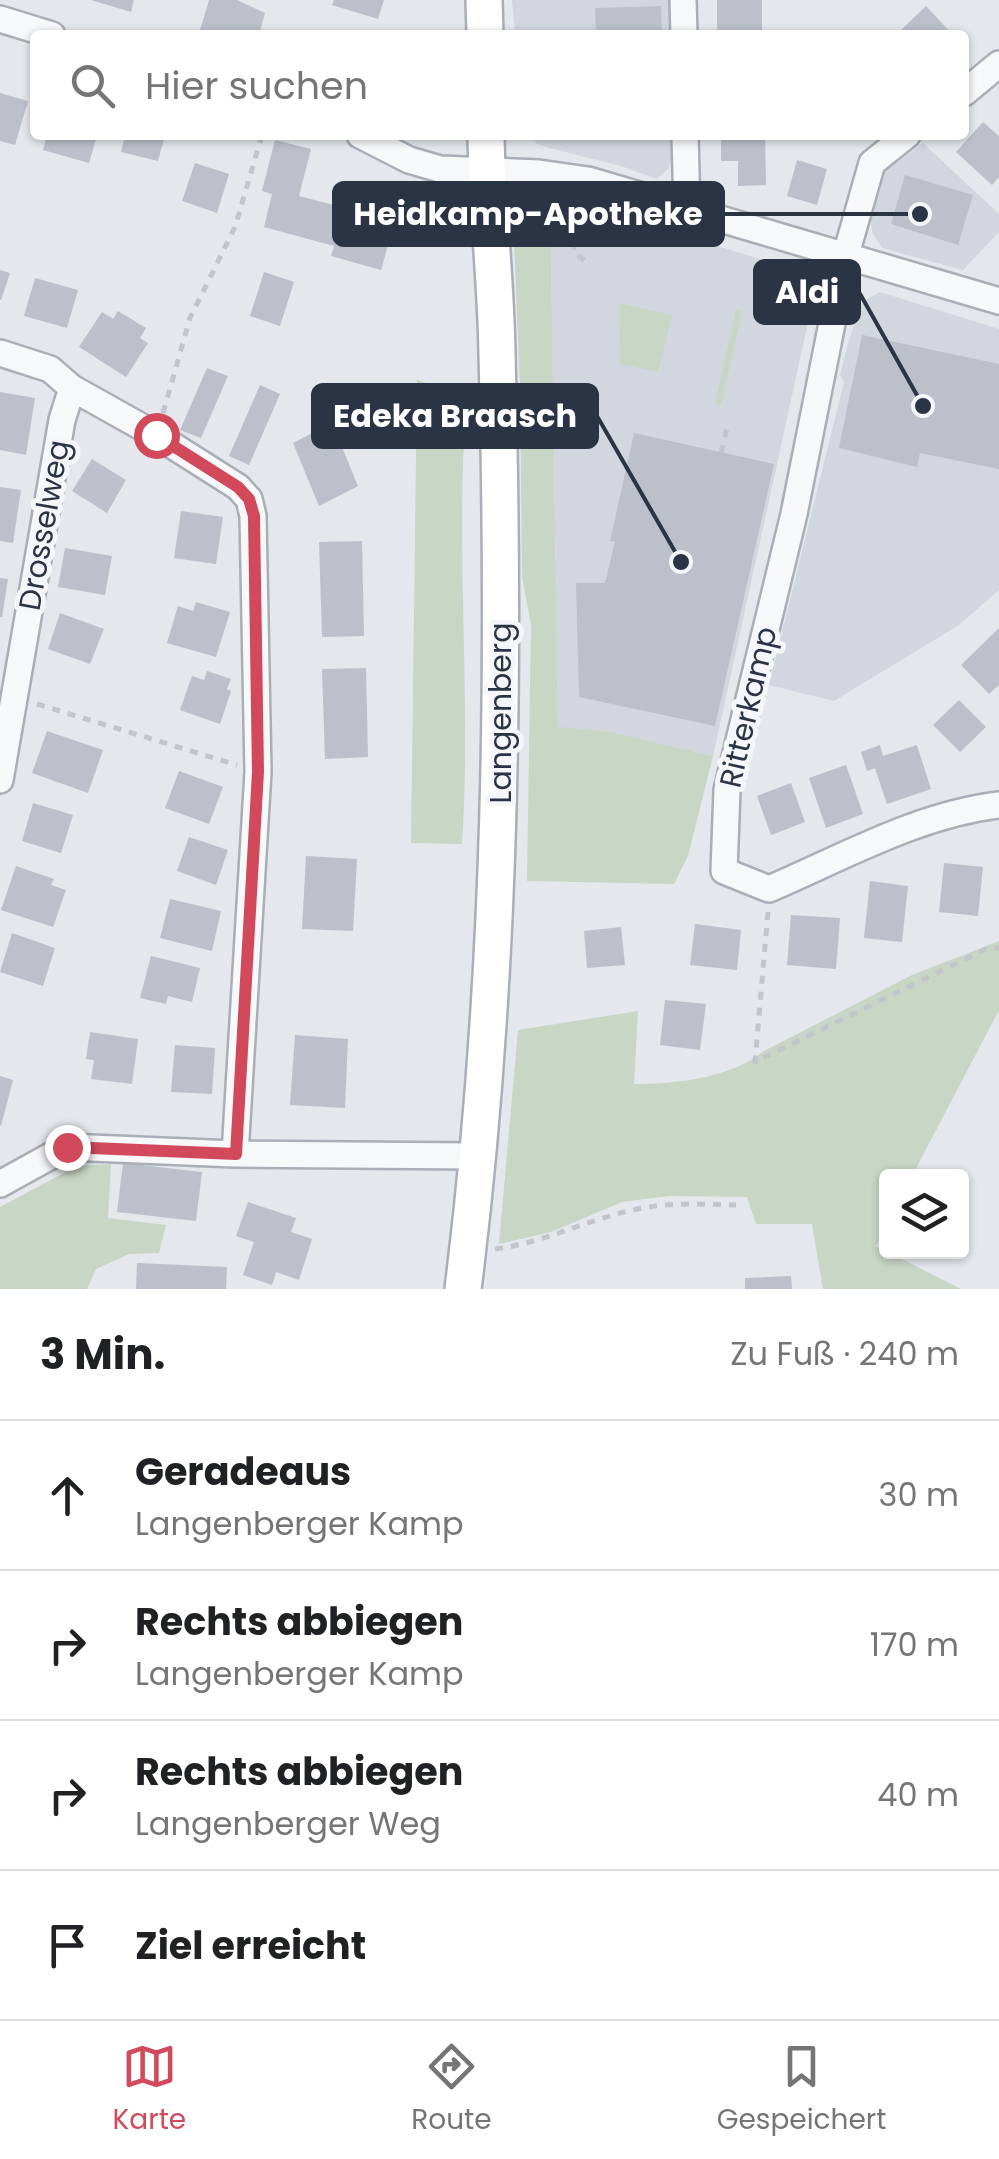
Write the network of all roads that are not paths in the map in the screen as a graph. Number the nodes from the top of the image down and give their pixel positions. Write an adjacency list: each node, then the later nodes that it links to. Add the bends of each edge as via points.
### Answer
1 (484, 0): 5 (main road)
2 (683, 0): 6 (street)
3 (0, 19): 4 (street)
4 (36, 30)
5 (484, 30)
6 (684, 30)
7 (999, 64): 8 (street)
8 (969, 90)
9 (370, 140): 13 (street, via 440,169)
10 (486, 140): 13 (main road, Langenberg)
11 (685, 140): 14 (street)
12 (902, 140): 15 (street, via 872,163)
13 (486, 173): 14 (street, via 588,180); 22 (main road, Langenberg, via 498,349 502,668 499,827)
14 (687, 210): 15 (street)
15 (845, 258): 16 (street); 20 (street, Ritterkamp, via 794,514 727,790 724,871 769,889 924,821)
16 (999, 301)
17 (0, 353): 18 (street, via 50,368)
18 (72, 388): 19 (street, Drosselweg); 21 (street, via 238,487 254,516 258,772)
19 (0, 780)
20 (999, 805)
21 (236, 1154): 22 (street); 23 (street, via 67,1147)
22 (476, 1156): 24 (main road, Langenberg)
23 (0, 1184)
24 (463, 1289)

